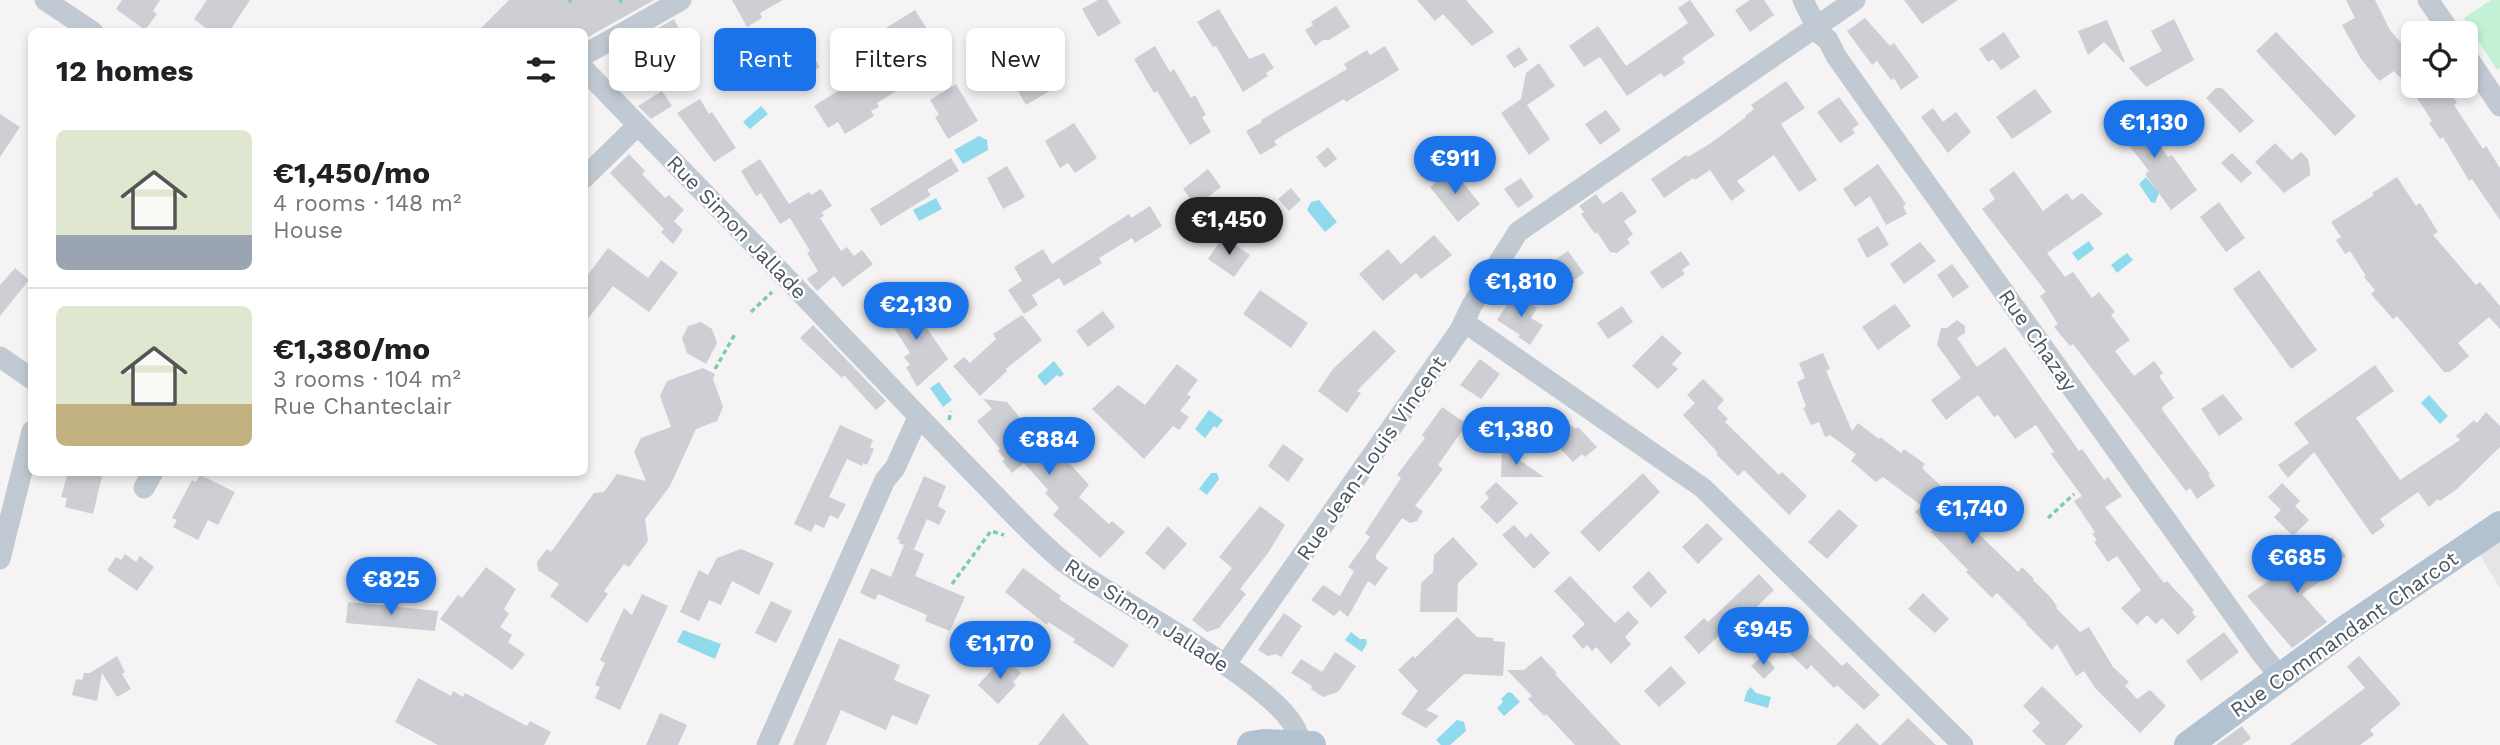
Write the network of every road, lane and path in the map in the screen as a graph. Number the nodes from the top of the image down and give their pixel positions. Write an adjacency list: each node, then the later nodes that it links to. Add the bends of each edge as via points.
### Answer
1 (45, 0): 8 (street)
2 (681, 0): 9 (street)
3 (1802, 0): 7 (street, Rue Chazay)
4 (1855, 0): 7 (street, Rue Jean-Louis Vincent)
5 (2428, 0): 6 (street)
6 (2443, 21)
7 (1815, 27): 17 (street, Rue Jean-Louis Vincent, via 1518,232); 31 (street, Rue Chazay)
8 (87, 28)
9 (588, 53)
10 (2478, 70): 12 (street)
11 (588, 72): 13 (street, Rue Simon Jallade)
12 (2497, 95)
13 (638, 125): 14 (street); 22 (street, Rue Simon Jallade)
14 (588, 174)
15 (774, 290): 16 (path)
16 (751, 312)
17 (1464, 322): 30 (street, Rue Jean-Louis Vincent); 35 (street, via 1703,488)
18 (735, 334): 20 (path)
19 (0, 357): 21 (street)
20 (715, 369)
21 (28, 376)
22 (919, 420): 30 (street, Rue Simon Jallade, via 1061,560); 33 (street, via 885,480)
23 (28, 446): 28 (street)
24 (2074, 494): 25 (path)
25 (2048, 519)
26 (2500, 525): 31 (main road, Rue Commandant Charcot, via 2376,607)
27 (1008, 537): 29 (path, via 992,531)
28 (0, 559)
29 (952, 584)
30 (1225, 665): 32 (street, Rue Simon Jallade, via 1283,709)
31 (2281, 678): 36 (main road, Rue Commandant Charcot)
32 (1306, 744): 34 (main road)
33 (766, 745)
34 (1251, 745)
35 (1963, 745)
36 (2188, 745)

